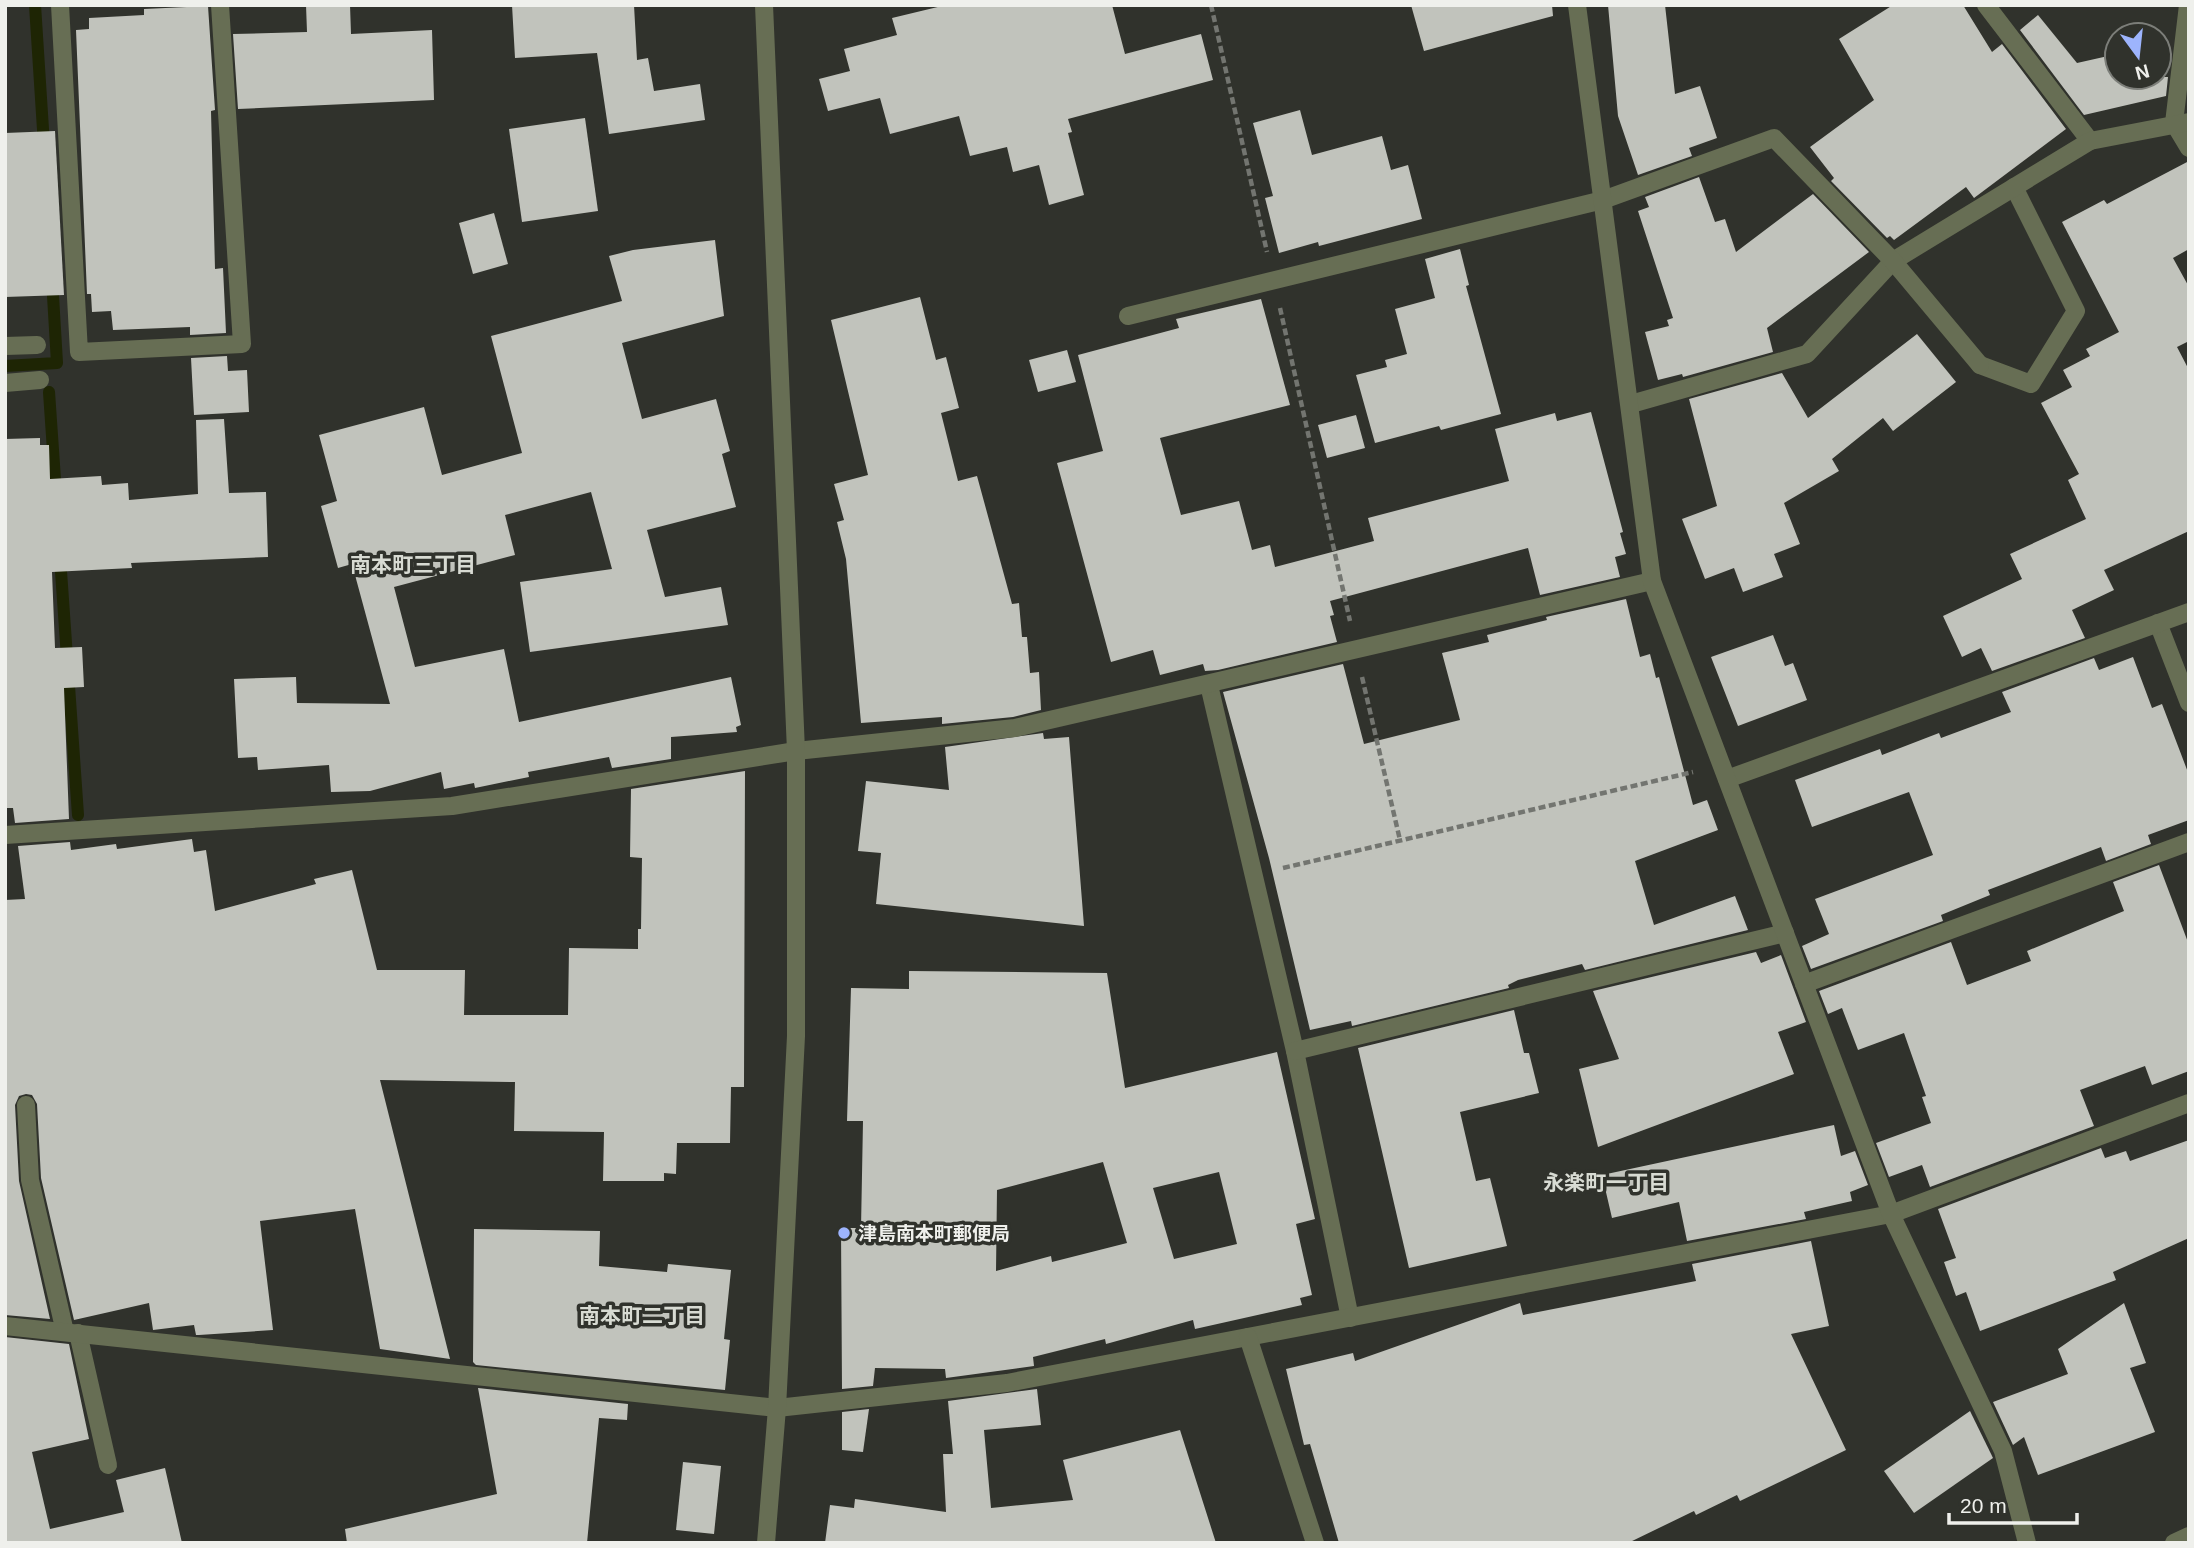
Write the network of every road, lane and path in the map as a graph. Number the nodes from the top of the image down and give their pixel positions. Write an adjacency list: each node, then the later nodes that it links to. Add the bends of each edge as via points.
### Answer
1 (60, 5): 2 (street, via 79,352 242,344)
2 (220, 5)
3 (764, 5): 27 (street)
4 (1211, 5): 14 (path)
5 (1577, 5): 12 (street)
6 (1986, 5): 9 (street)
7 (2188, 5): 8 (street)
8 (2181, 123): 9 (street); 10 (street)
9 (2090, 141): 11 (street)
10 (2189, 148)
11 (2014, 187): 13 (street); 13 (street, via 2076,311 2031,384 1980,365)
12 (1604, 200): 13 (street, via 1774,138); 14 (street); 20 (street)
13 (1893, 261): 20 (street, via 1807,354)
14 (1273, 281): 15 (street); 24 (path)
15 (1128, 316)
16 (37, 345): 17 (street)
17 (5, 346)
18 (40, 380): 19 (street)
19 (5, 383)
20 (1631, 404): 21 (street)
21 (1652, 581): 24 (street); 28 (street)
22 (2189, 612): 23 (street)
23 (2158, 623): 26 (street); 28 (street)
24 (1356, 650): 25 (street); 30 (path)
25 (1209, 685): 27 (street, via 1015,728); 32 (street)
26 (2189, 703)
27 (796, 751): 29 (street, via 452,806); 43 (street, via 796,1036)
28 (1724, 772): 30 (path); 33 (street)
29 (5, 835)
30 (1400, 840): 32 (path)
31 (2189, 842): 34 (street)
32 (1253, 875): 35 (street)
33 (1785, 933): 34 (street); 35 (street)
34 (1804, 984): 38 (street)
35 (1295, 1051): 39 (street)
36 (2189, 1103): 38 (street)
37 (26, 1105): 41 (street, via 30,1180)
38 (1891, 1214): 39 (street); 48 (street, via 2003,1451)
39 (1350, 1318): 42 (street)
40 (5, 1326): 41 (street)
41 (72, 1333): 43 (street); 44 (street)
42 (1248, 1337): 43 (street, via 1007,1383); 47 (street)
43 (777, 1408): 46 (street)
44 (108, 1465)
45 (2189, 1536): 49 (street)
46 (766, 1543)
47 (1315, 1543)
48 (2027, 1543)
49 (2174, 1543)

